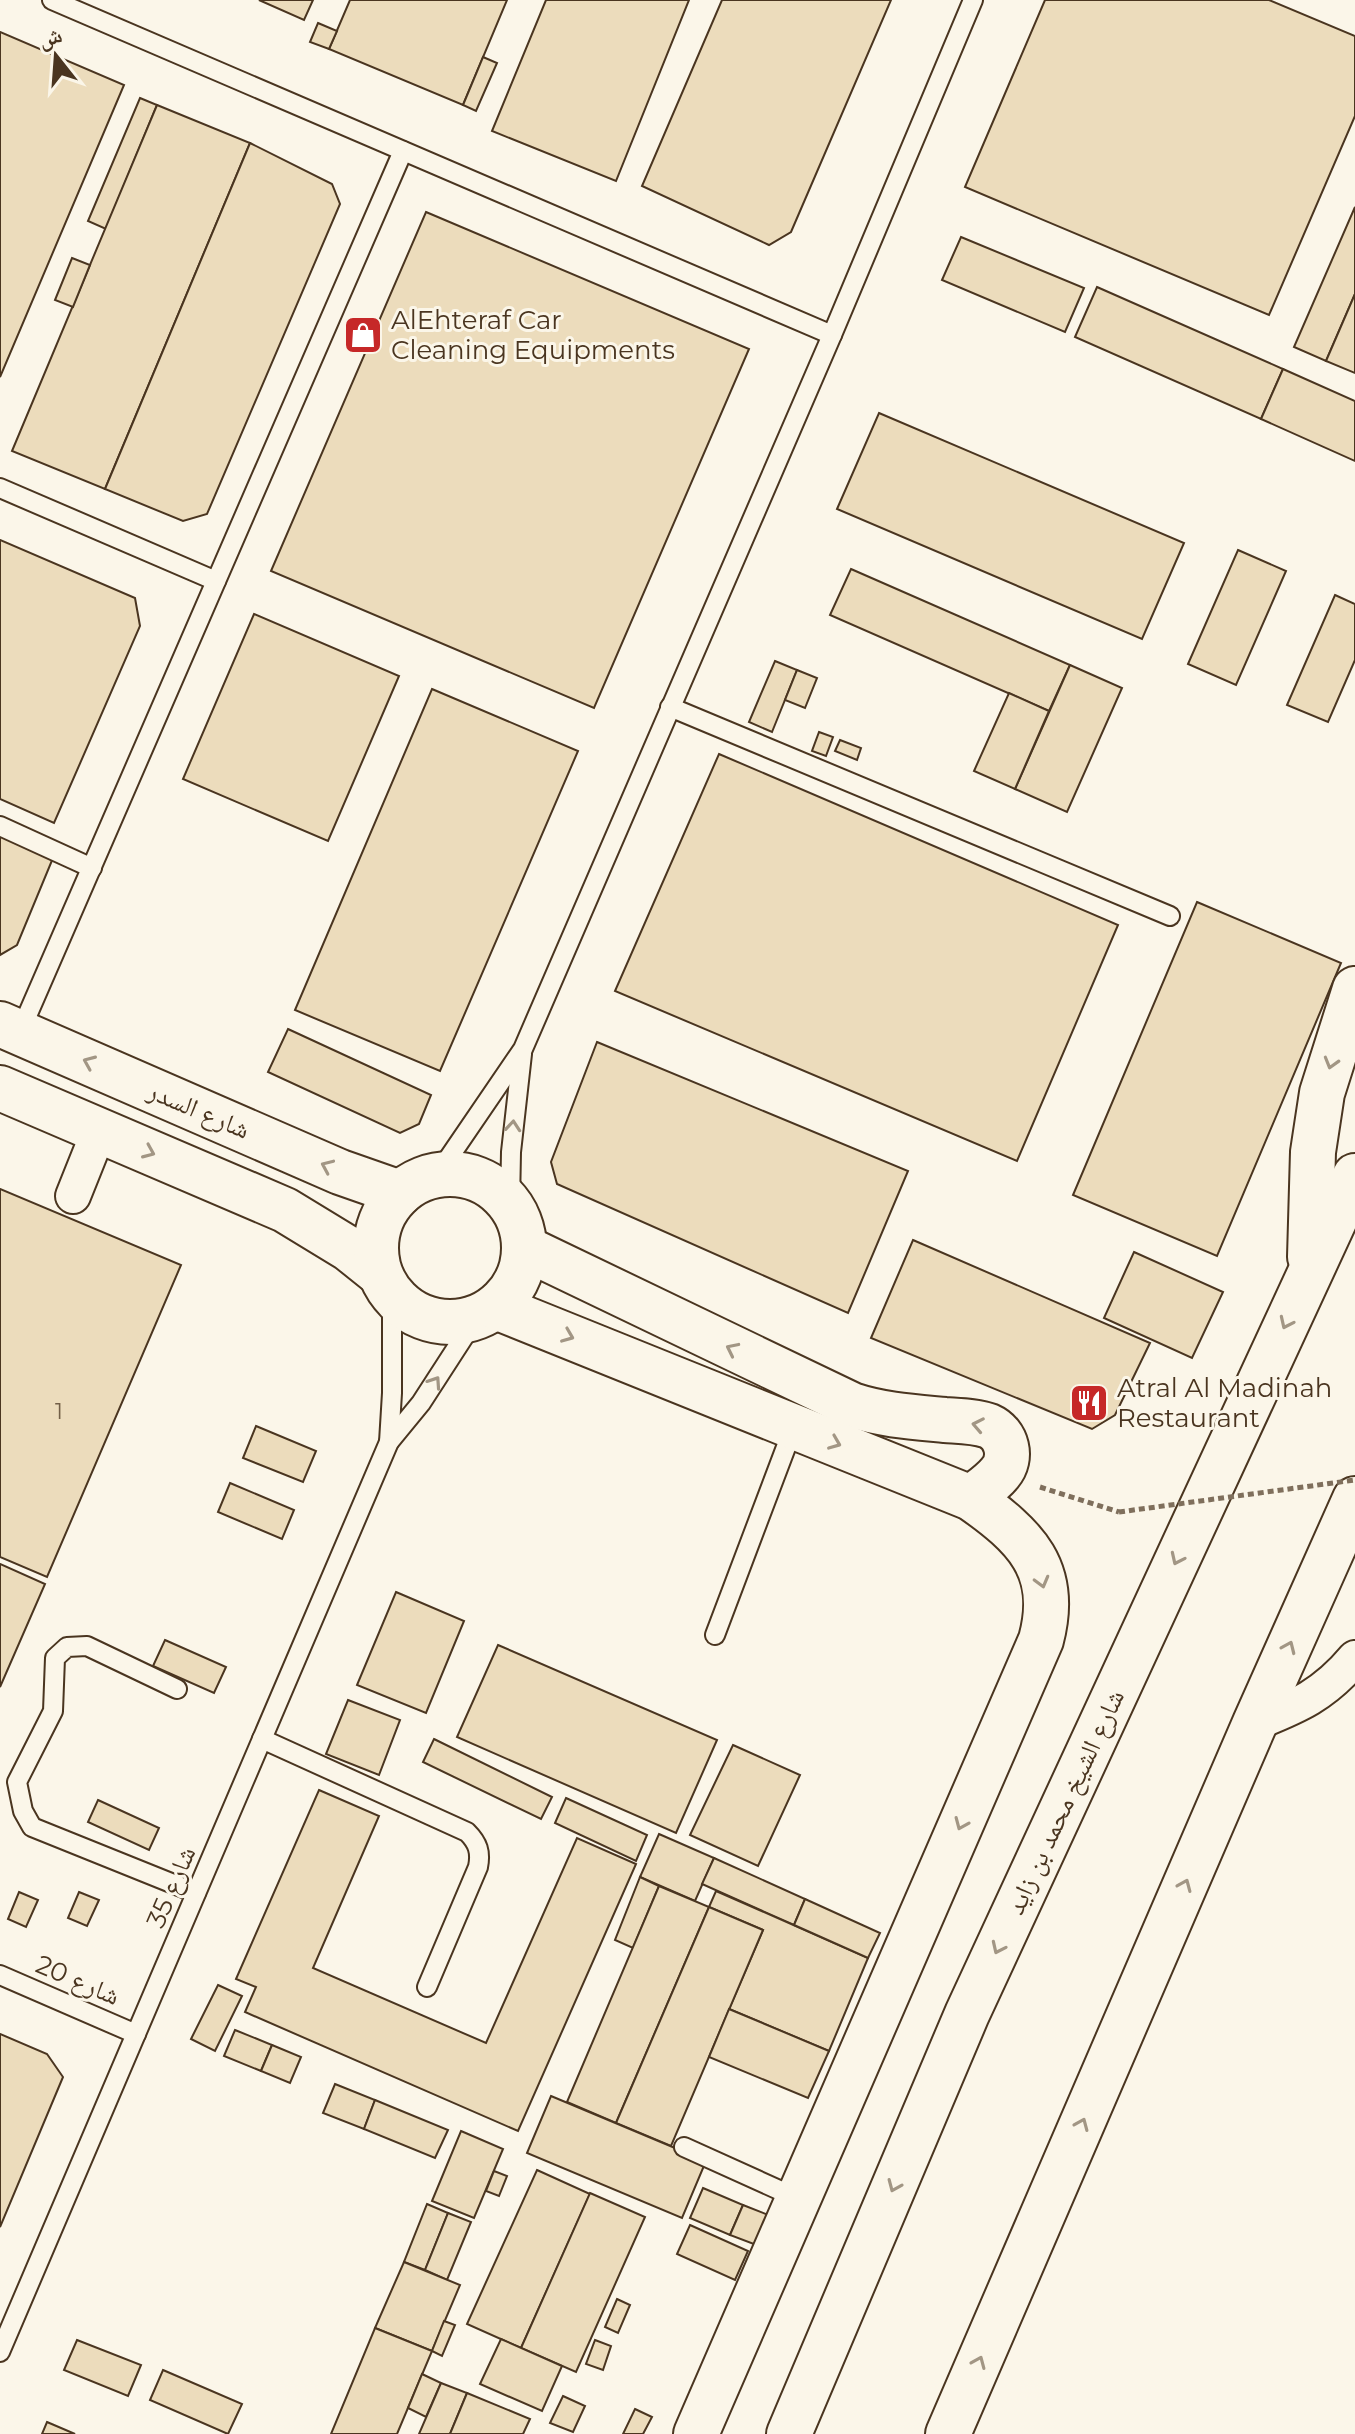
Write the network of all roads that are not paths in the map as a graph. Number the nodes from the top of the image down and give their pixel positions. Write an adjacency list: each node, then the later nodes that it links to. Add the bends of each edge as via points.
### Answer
1 (52, 0): 3 (lane)
2 (973, 0): 4 (lane)
3 (403, 151): 4 (lane); 6 (lane)
4 (832, 335): 7 (lane)
5 (0, 488): 6 (lane)
6 (216, 581): 9 (lane)
7 (670, 707): 10 (lane); 13 (lane)
8 (0, 826): 9 (lane)
9 (92, 868): 12 (lane)
10 (1170, 916)
11 (1355, 989): 21 (main road, one-way to 21, via 1322,1093 1313,1152)
12 (10, 1028): 17 (main road, شارع السدر, one-way to 12, via 340,1172)
13 (523, 1049): 17 (lane); 19 (lane, one-way to 13)
14 (0, 1088): 15 (main road)
15 (99, 1131): 18 (street); 22 (main road, one-way to 22, via 285,1210 349,1249)
16 (1355, 1176): 21 (main road, شارع الشيخ محمد بن زايد)
17 (419, 1184): 19 (main road, via 464,1175 489,1185); 22 (main road, via 386,1210 377,1230 375,1251)
18 (73, 1196)
19 (510, 1203): 20 (main road)
20 (525, 1248): 23 (main road, via 517,1281); 26 (main road, one-way to 20, via 1005,1467 1007,1450 994,1429 852,1405)
21 (1310, 1271): 41 (main road, شارع الشيخ محمد بن زايد, one-way to 41, via 967,2014)
22 (386, 1284): 23 (main road, via 416,1315 445,1323); 25 (lane, شارع 35)
23 (486, 1313): 24 (main road, one-way to 24); 25 (lane, شارع 35, one-way to 23)
24 (794, 1426): 26 (main road, one-way to 26); 28 (lane)
25 (389, 1442): 32 (lane, شارع 35)
26 (971, 1498): 38 (main road, one-way to 38, via 1023,1539 1043,1579 1046,1620)
27 (1355, 1499): 31 (main road, one-way to 27)
28 (715, 1635)
29 (1355, 1658): 31 (street, via 1302,1705)
30 (177, 1689): 33 (lane, via 87,1646 67,1647 55,1658 53,1711 17,1782 32,1827)
31 (1255, 1723): 42 (main road, one-way to 31)
32 (262, 1739): 33 (lane, شارع 35); 35 (lane, via 467,1832 474,1840 478,1867)
33 (196, 1893): 36 (lane, شارع 35)
34 (0, 1975): 36 (lane, شارع 20)
35 (427, 1987)
36 (136, 2034): 39 (lane, شارع 35)
37 (684, 2147): 38 (lane)
38 (799, 2199): 40 (main road)
39 (0, 2352)
40 (696, 2434)
41 (789, 2434)
42 (948, 2434)

